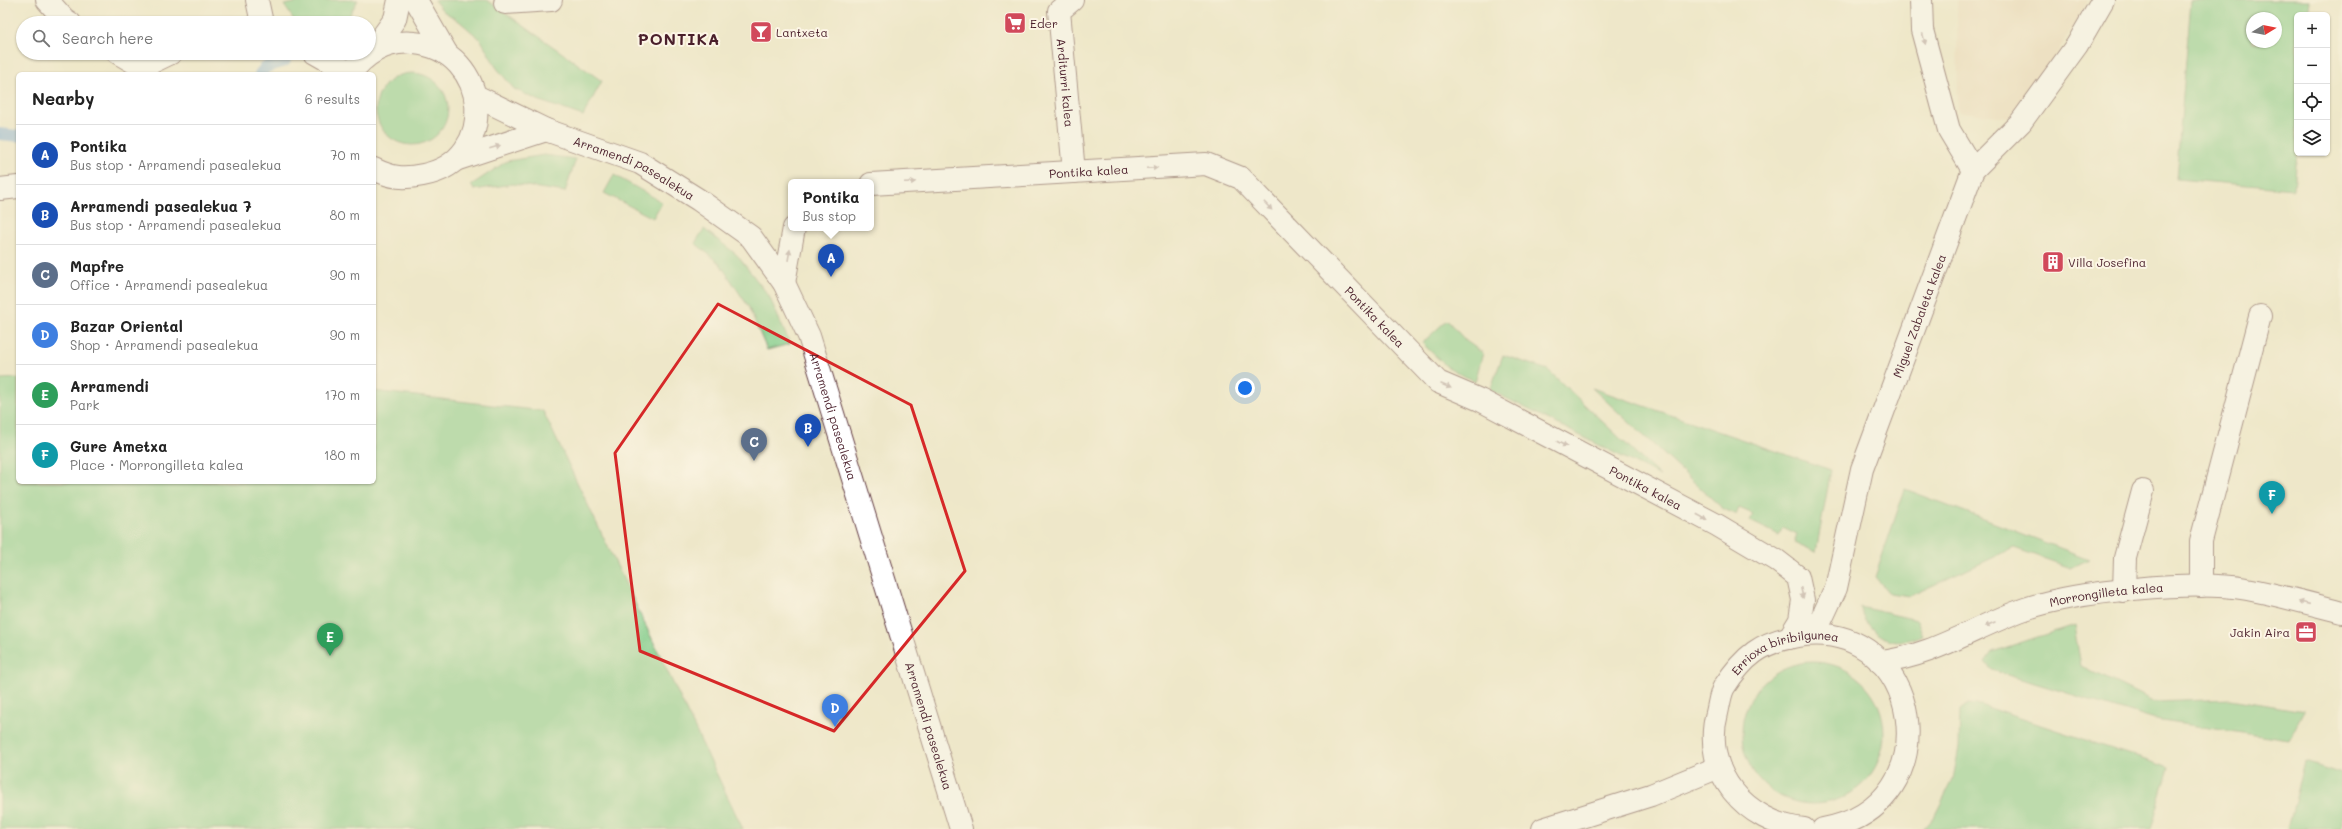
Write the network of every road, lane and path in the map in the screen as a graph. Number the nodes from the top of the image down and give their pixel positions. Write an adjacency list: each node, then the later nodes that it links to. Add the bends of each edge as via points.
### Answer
1 (46, 0): 10 (street)
2 (258, 0): 11 (street)
3 (399, 0): 12 (street, via 395,18)
4 (416, 0): 14 (street)
5 (551, 0): 9 (street)
6 (1072, 0): 26 (street, Arditurri kalea, via 1059,11)
7 (1921, 0): 25 (street, one-way to 25, via 1922,30 1949,130)
8 (2103, 0): 25 (street, via 2077,45 2021,122)
9 (505, 3)
10 (61, 16)
11 (261, 16)
12 (376, 45)
13 (376, 50): 14 (street, via 400,41 429,44)
14 (446, 54): 21 (street, via 457,60 468,74)
15 (129, 60): 16 (street, via 142,68)
16 (157, 60)
17 (327, 60): 19 (street)
18 (363, 60): 20 (street)
19 (347, 72)
20 (352, 72)
21 (476, 96): 22 (street, Arramendi pasealekua); 23 (street, via 477,122 469,144)
22 (546, 130): 23 (street, one-way to 22); 31 (street, Arramendi pasealekua, via 640,163 699,200 750,237)
23 (458, 159): 24 (street, via 438,172 403,179 387,176)
24 (376, 170)
25 (1973, 170): 37 (street, Miguel Zabaleta kalea, via 1862,469 1836,588)
26 (1074, 172): 27 (street, Pontika kalea, one-way to 26); 38 (street, Pontika kalea, one-way to 38, via 1206,164 1241,178 1438,382 1480,400 1717,525 1798,576 1803,600 1800,620)
27 (874, 184)
28 (16, 187): 29 (street)
29 (0, 189)
30 (793, 231): 31 (street, one-way to 30)
31 (784, 283): 41 (street, Arramendi pasealekua, via 809,336)
32 (2260, 316): 34 (street, via 2201,541)
33 (2142, 491): 35 (street, via 2125,558)
34 (2201, 586): 35 (street, Morrongilleta kalea); 36 (street, Morrongilleta kalea, one-way to 34, via 2246,589)
35 (2124, 591): 39 (street, Morrongilleta kalea, one-way to 39, via 2026,609 1902,659)
36 (2342, 612)
37 (1815, 633): 38 (street, Errioxa biribilgunea); 39 (street, Errioxa biribilgunea, via 1838,637 1864,649)
38 (1789, 638): 40 (street, Errioxa biribilgunea, via 1762,646 1750,655 1736,669 1723,690 1714,724 1714,747)
39 (1880, 662): 44 (street, Errioxa biribilgunea, via 1898,685 1908,715 1909,744 1904,766 1888,793 1865,814 1837,827)
40 (1719, 767): 42 (street, via 1651,795); 43 (street, Errioxa biribilgunea, via 1730,788 1758,816)
41 (961, 829)
42 (1543, 829)
43 (1797, 829)
44 (1823, 829)

